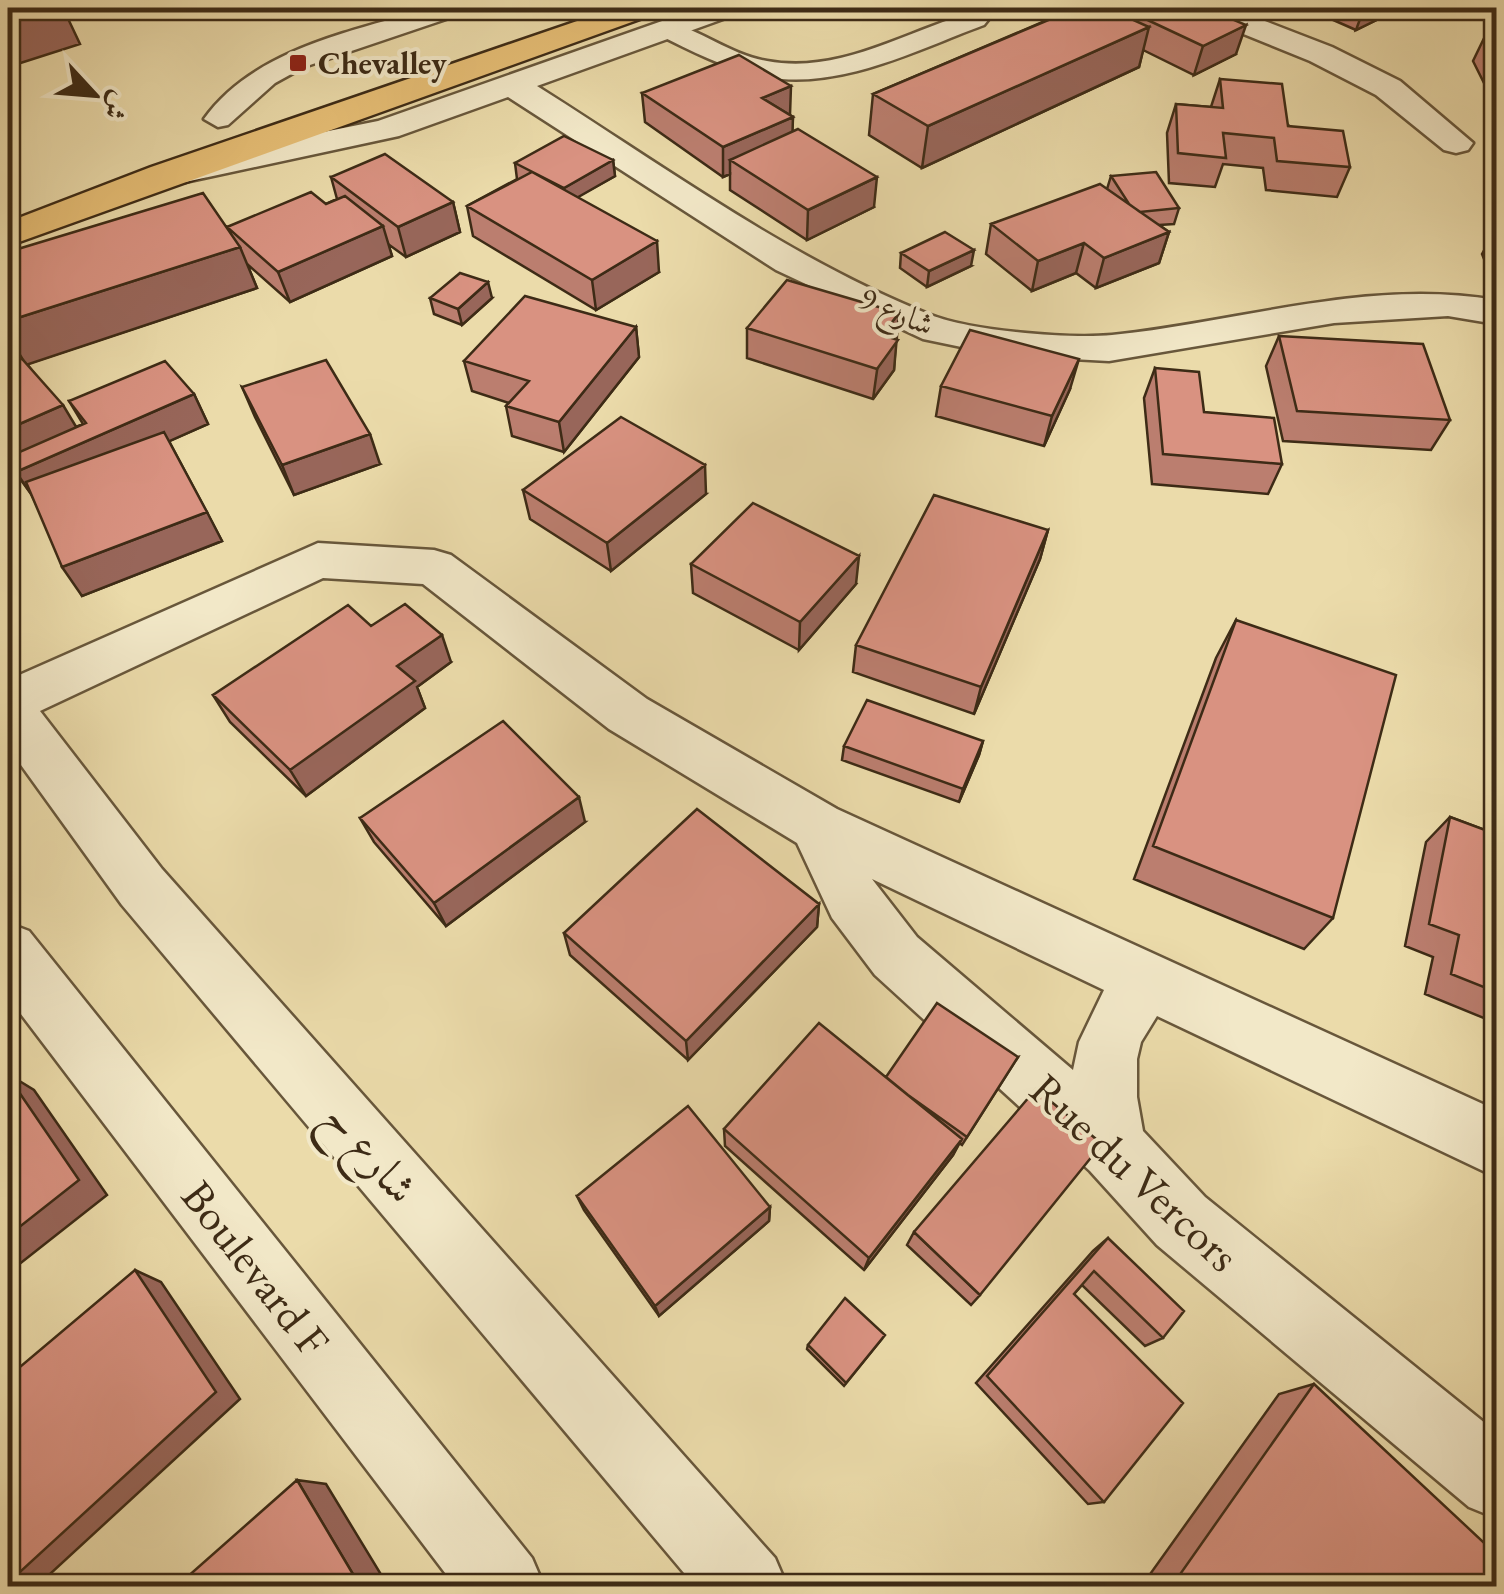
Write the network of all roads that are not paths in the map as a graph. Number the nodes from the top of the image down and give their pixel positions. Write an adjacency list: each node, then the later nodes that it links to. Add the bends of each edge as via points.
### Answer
1 (726, 8): 3 (street)
2 (1205, 8): 11 (street, via 1388,88)
3 (654, 18): 5 (lane, via 734,59 802,72); 8 (street); 12 (highway)
4 (463, 20): 6 (highway); 9 (lane, via 272,72)
5 (975, 20)
6 (380, 63)
7 (326, 82): 9 (highway)
8 (514, 86): 12 (street, via 372,133); 14 (street, شارع 9, via 790,262 923,327 1000,342 1109,348 1334,311 1448,304)
9 (218, 118): 10 (highway)
10 (182, 132)
11 (1456, 143)
12 (164, 174): 13 (highway)
13 (8, 236)
14 (1496, 312)
15 (8, 705): 16 (street, via 318,560 434,568 628,714); 23 (street, شارع ح, via 142,886)
16 (817, 826): 18 (street); 20 (street, Rue du Vercors, via 853,900 896,956)
17 (8, 950): 22 (street, Boulevard F)
18 (1146, 980): 19 (street); 20 (street, via 1105,1049)
19 (1496, 1144)
20 (1112, 1148): 21 (street, Rue du Vercors, via 1181,1221)
21 (1496, 1480)
22 (504, 1586)
23 (747, 1586)

